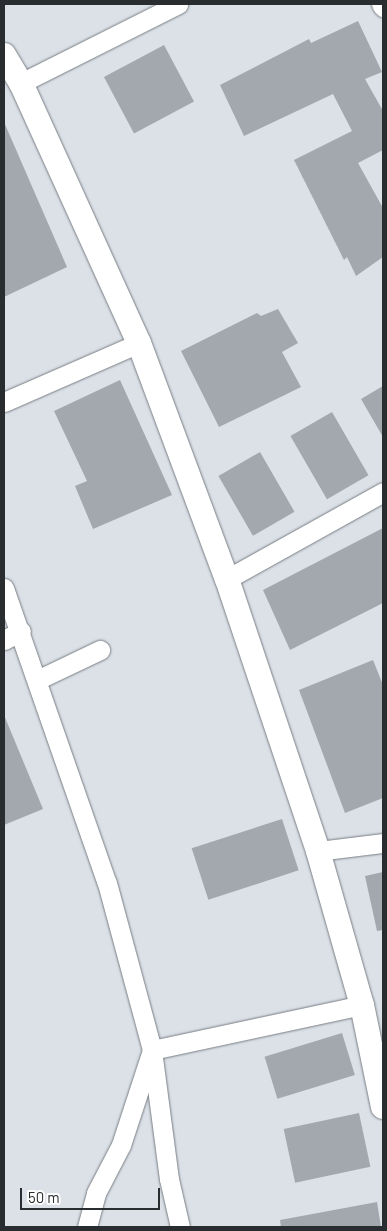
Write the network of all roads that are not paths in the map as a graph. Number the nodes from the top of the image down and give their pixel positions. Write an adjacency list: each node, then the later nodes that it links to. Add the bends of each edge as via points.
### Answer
1 (178, 4): 5 (street)
2 (381, 4): 3 (street)
3 (383, 7)
4 (4, 55): 5 (street)
5 (21, 83): 6 (street)
6 (139, 343): 7 (street); 9 (street)
7 (4, 402)
8 (383, 492): 9 (street)
9 (227, 579): 16 (street)
10 (4, 588): 11 (street)
11 (21, 632): 12 (street); 14 (street)
12 (4, 640)
13 (100, 650): 14 (street)
14 (37, 680): 18 (street, via 107,883)
15 (383, 843): 16 (street)
16 (318, 851): 17 (street)
17 (362, 1005): 18 (street); 19 (street)
18 (152, 1050): 20 (street, via 121,1145 96,1193); 21 (street, via 169,1180)
19 (383, 1107)
20 (87, 1227)
21 (180, 1227)

